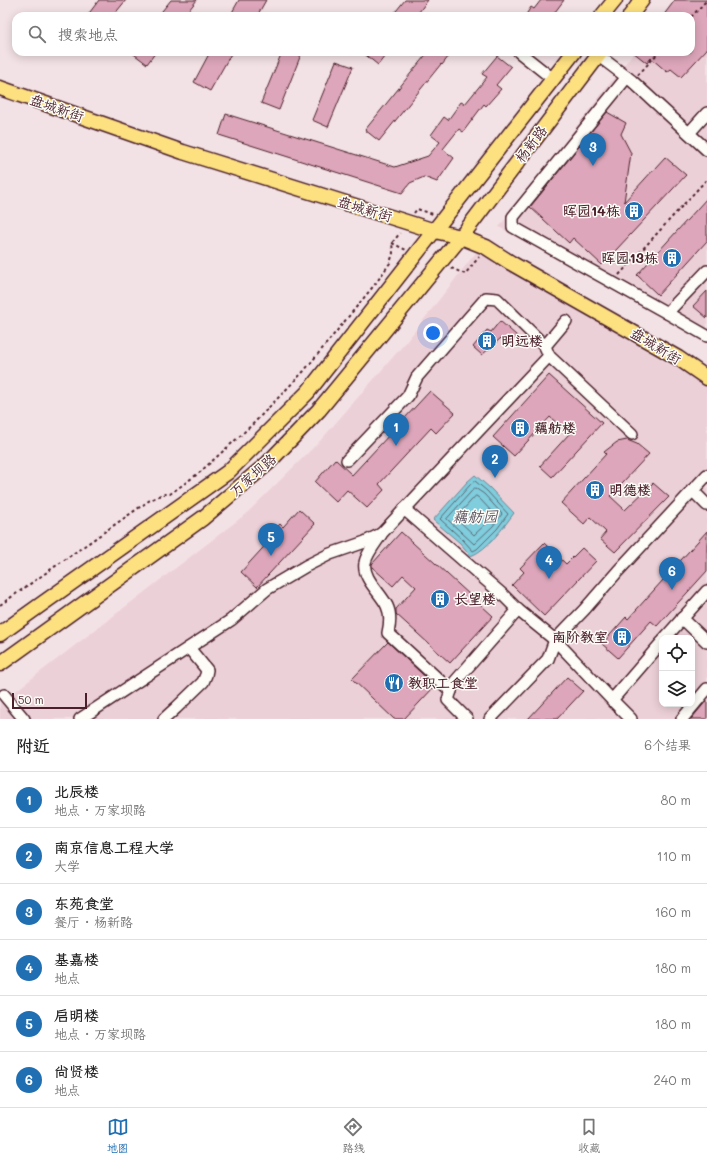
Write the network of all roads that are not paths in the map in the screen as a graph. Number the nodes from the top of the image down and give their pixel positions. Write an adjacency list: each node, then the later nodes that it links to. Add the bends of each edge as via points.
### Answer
1 (615, 0): 3 (main road)
2 (642, 0): 4 (main road)
3 (605, 12)
4 (633, 12)
5 (524, 56): 9 (lane)
6 (571, 56): 9 (main road, 杨新路)
7 (598, 56): 16 (main road, 杨新路)
8 (602, 56): 10 (lane)
9 (553, 79): 15 (main road, 杨新路)
10 (629, 79): 13 (lane); 18 (lane, via 513,217 514,227)
11 (0, 88): 15 (main road, 盘城新街, via 183,152)
12 (707, 113): 13 (lane)
13 (689, 133): 14 (lane)
14 (707, 150)
15 (436, 231): 16 (main road, 盘城新街); 33 (main road, 万家坝路, via 308,392 228,472)
16 (462, 237): 22 (main road, 盘城新街, via 486,247 653,343); 39 (main road, 万家坝路, via 319,410 268,463 203,518)
17 (707, 271): 18 (lane)
18 (667, 313): 20 (lane)
19 (566, 321): 21 (lane)
20 (707, 336)
21 (547, 351): 23 (lane); 24 (lane, via 497,299 486,298 416,377 408,396); 28 (lane, via 460,451)
22 (707, 378)
23 (632, 434)
24 (347, 460)
25 (707, 475): 26 (lane)
26 (692, 490): 27 (lane); 35 (lane)
27 (707, 505)
28 (404, 509): 29 (lane); 31 (lane, via 503,594)
29 (382, 533): 38 (lane, via 330,554 267,589 231,620); 41 (lane, via 365,561 364,568 388,607 388,633)
30 (707, 591): 32 (lane)
31 (518, 610): 35 (lane); 41 (lane, via 453,684)
32 (682, 618): 34 (lane); 36 (lane)
33 (0, 634)
34 (668, 635)
35 (555, 640): 43 (lane); 48 (lane, via 548,659)
36 (707, 642)
37 (659, 645): 43 (lane)
38 (189, 648): 45 (lane); 46 (lane, via 207,670 206,675 203,682)
39 (0, 664)
40 (707, 689): 50 (lane)
41 (451, 691): 47 (lane, via 448,700)
42 (4, 695): 44 (lane)
43 (612, 700): 49 (lane)
44 (24, 719)
45 (80, 719)
46 (164, 719)
47 (467, 719)
48 (490, 719)
49 (631, 719)
50 (682, 719)

